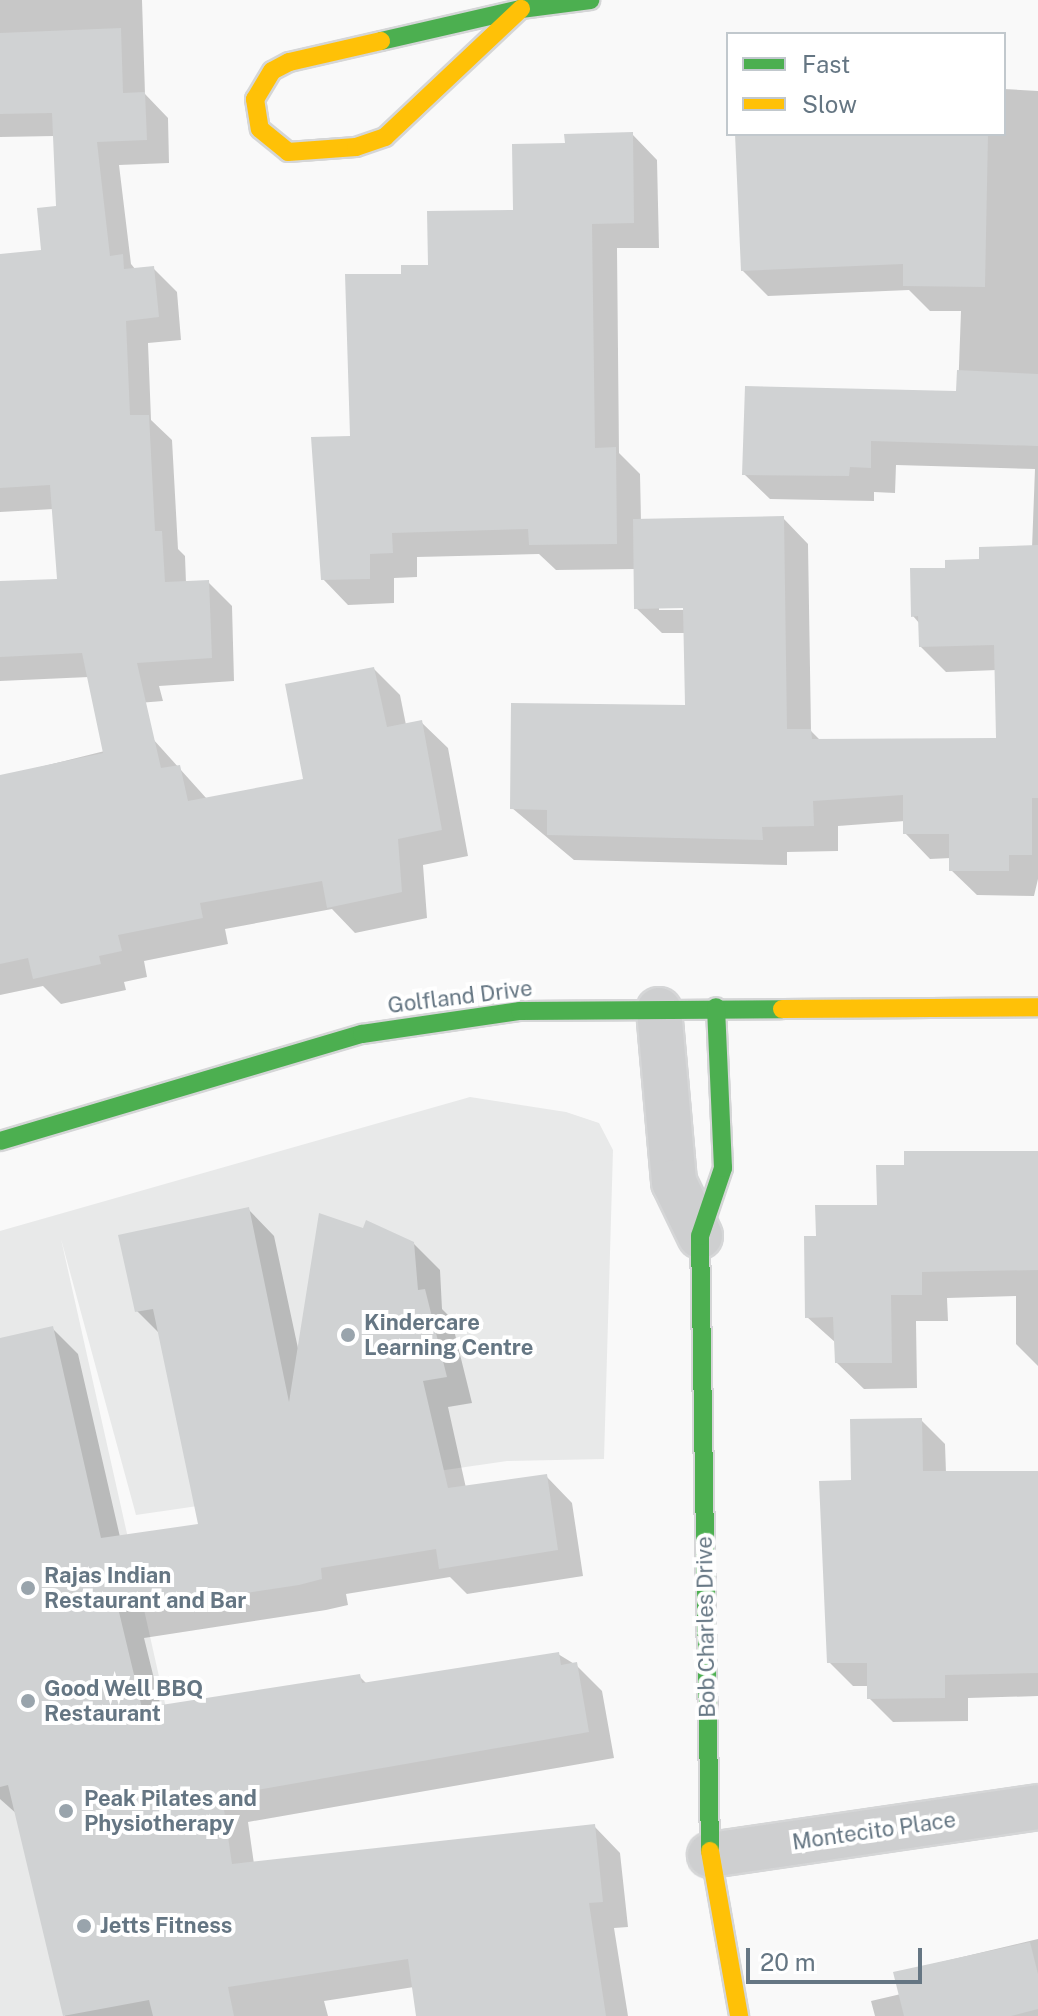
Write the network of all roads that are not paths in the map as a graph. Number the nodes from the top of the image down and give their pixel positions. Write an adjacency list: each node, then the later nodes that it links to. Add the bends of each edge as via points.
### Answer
1 (590, 0): 2 (street)
2 (521, 9): 2 (street, via 385,137 356,147 288,152 260,129 255,99 272,71 289,62)
3 (716, 1007): 4 (street, Golfland Drive); 5 (street, Golfland Drive); 7 (street, Bob Charles Drive, via 723,1168)
4 (1038, 1007)
5 (659, 1010): 6 (street, Golfland Drive, via 520,1011 362,1034); 7 (street, Bob Charles Drive, via 674,1182)
6 (0, 1141)
7 (700, 1236): 9 (street, Bob Charles Drive)
8 (1038, 1807): 9 (street, Montecito Place)
9 (710, 1855): 10 (street, Bob Charles Drive)
10 (739, 2016)

